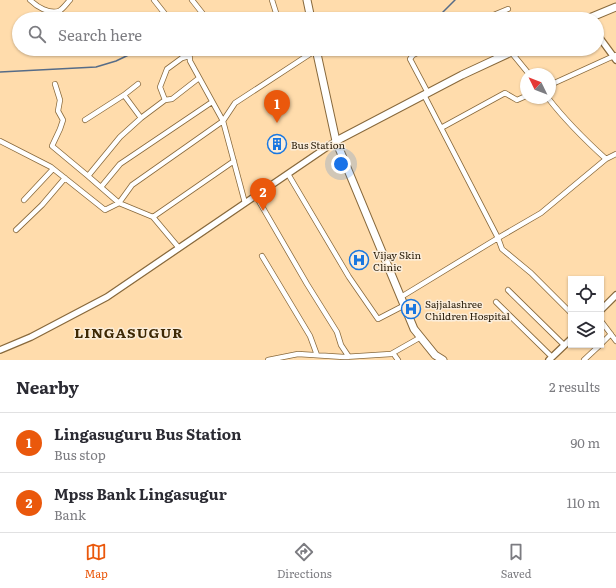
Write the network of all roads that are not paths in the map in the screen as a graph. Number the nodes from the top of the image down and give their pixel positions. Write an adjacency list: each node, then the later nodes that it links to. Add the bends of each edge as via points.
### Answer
1 (30, 0): 2 (street, via 51,12 60,10)
2 (70, 0)
3 (154, 0): 9 (street)
4 (192, 0): 10 (street)
5 (272, 0): 11 (street)
6 (307, 0): 12 (main road)
7 (616, 7): 14 (main road)
8 (508, 9): 13 (street)
9 (163, 12)
10 (201, 12)
11 (276, 12)
12 (310, 12)
13 (501, 12)
14 (604, 12)
15 (604, 43): 22 (street)
16 (189, 56): 23 (street)
17 (306, 56): 37 (street, via 235,103)
18 (318, 56): 39 (main road)
19 (412, 56): 29 (street, via 410,59)
20 (502, 56): 29 (main road)
21 (518, 56): 24 (street)
22 (615, 57): 26 (street)
23 (190, 59): 25 (street); 32 (street, via 182,58 167,69 160,87)
24 (525, 68)
25 (199, 78): 32 (street, via 172,99); 33 (street)
26 (556, 82)
27 (55, 84): 46 (street, via 60,100 58,111 62,120 52,146)
28 (138, 84): 30 (street)
29 (426, 94): 38 (street); 39 (main road)
30 (124, 95): 35 (street); 36 (street)
31 (520, 99): 38 (street, via 517,100 505,93)
32 (165, 100): 35 (street)
33 (212, 102): 37 (street); 48 (street, via 120,164)
34 (552, 104): 42 (street)
35 (141, 118): 46 (street, via 120,137)
36 (85, 120)
37 (223, 121): 43 (street); 51 (street, via 132,185)
38 (441, 128): 55 (street)
39 (336, 141): 45 (street); 60 (main road)
40 (1, 143): 44 (street)
41 (616, 154): 42 (street)
42 (606, 159): 55 (street, via 541,213)
43 (234, 160): 52 (street); 53 (street)
44 (53, 169): 47 (street); 50 (street)
45 (288, 174): 49 (street); 62 (street, via 349,277 378,319)
46 (88, 176): 48 (street)
47 (65, 178): 51 (street, via 105,210); 54 (street)
48 (101, 187): 51 (street)
49 (256, 196): 52 (street); 76 (street, via 337,332 341,345)
50 (24, 200)
51 (119, 203): 53 (street)
52 (245, 204): 56 (street)
53 (153, 217): 56 (street)
54 (16, 230)
55 (498, 238): 60 (street); 64 (street, via 502,249 531,273)
56 (179, 248): 73 (street, via 107,297 31,337)
57 (262, 256): 75 (street, via 310,336)
58 (508, 290): 71 (street)
59 (616, 295): 63 (street)
60 (401, 297): 62 (main road)
61 (496, 302): 77 (street)
62 (405, 305): 67 (main road, via 414,329)
63 (604, 307)
64 (570, 312)
65 (604, 325): 66 (street)
66 (611, 334): 68 (street); 69 (street)
67 (421, 337): 74 (street); 80 (main road, via 435,355)
68 (604, 340)
69 (616, 341)
70 (568, 342): 71 (street)
71 (564, 345): 77 (street)
72 (596, 348): 81 (street)
73 (0, 350)
74 (393, 353): 76 (street); 79 (street)
75 (317, 355): 76 (street); 78 (street, via 298,354)
76 (349, 357)
77 (550, 359)
78 (268, 360)
79 (398, 360)
80 (444, 360)
81 (584, 360)

